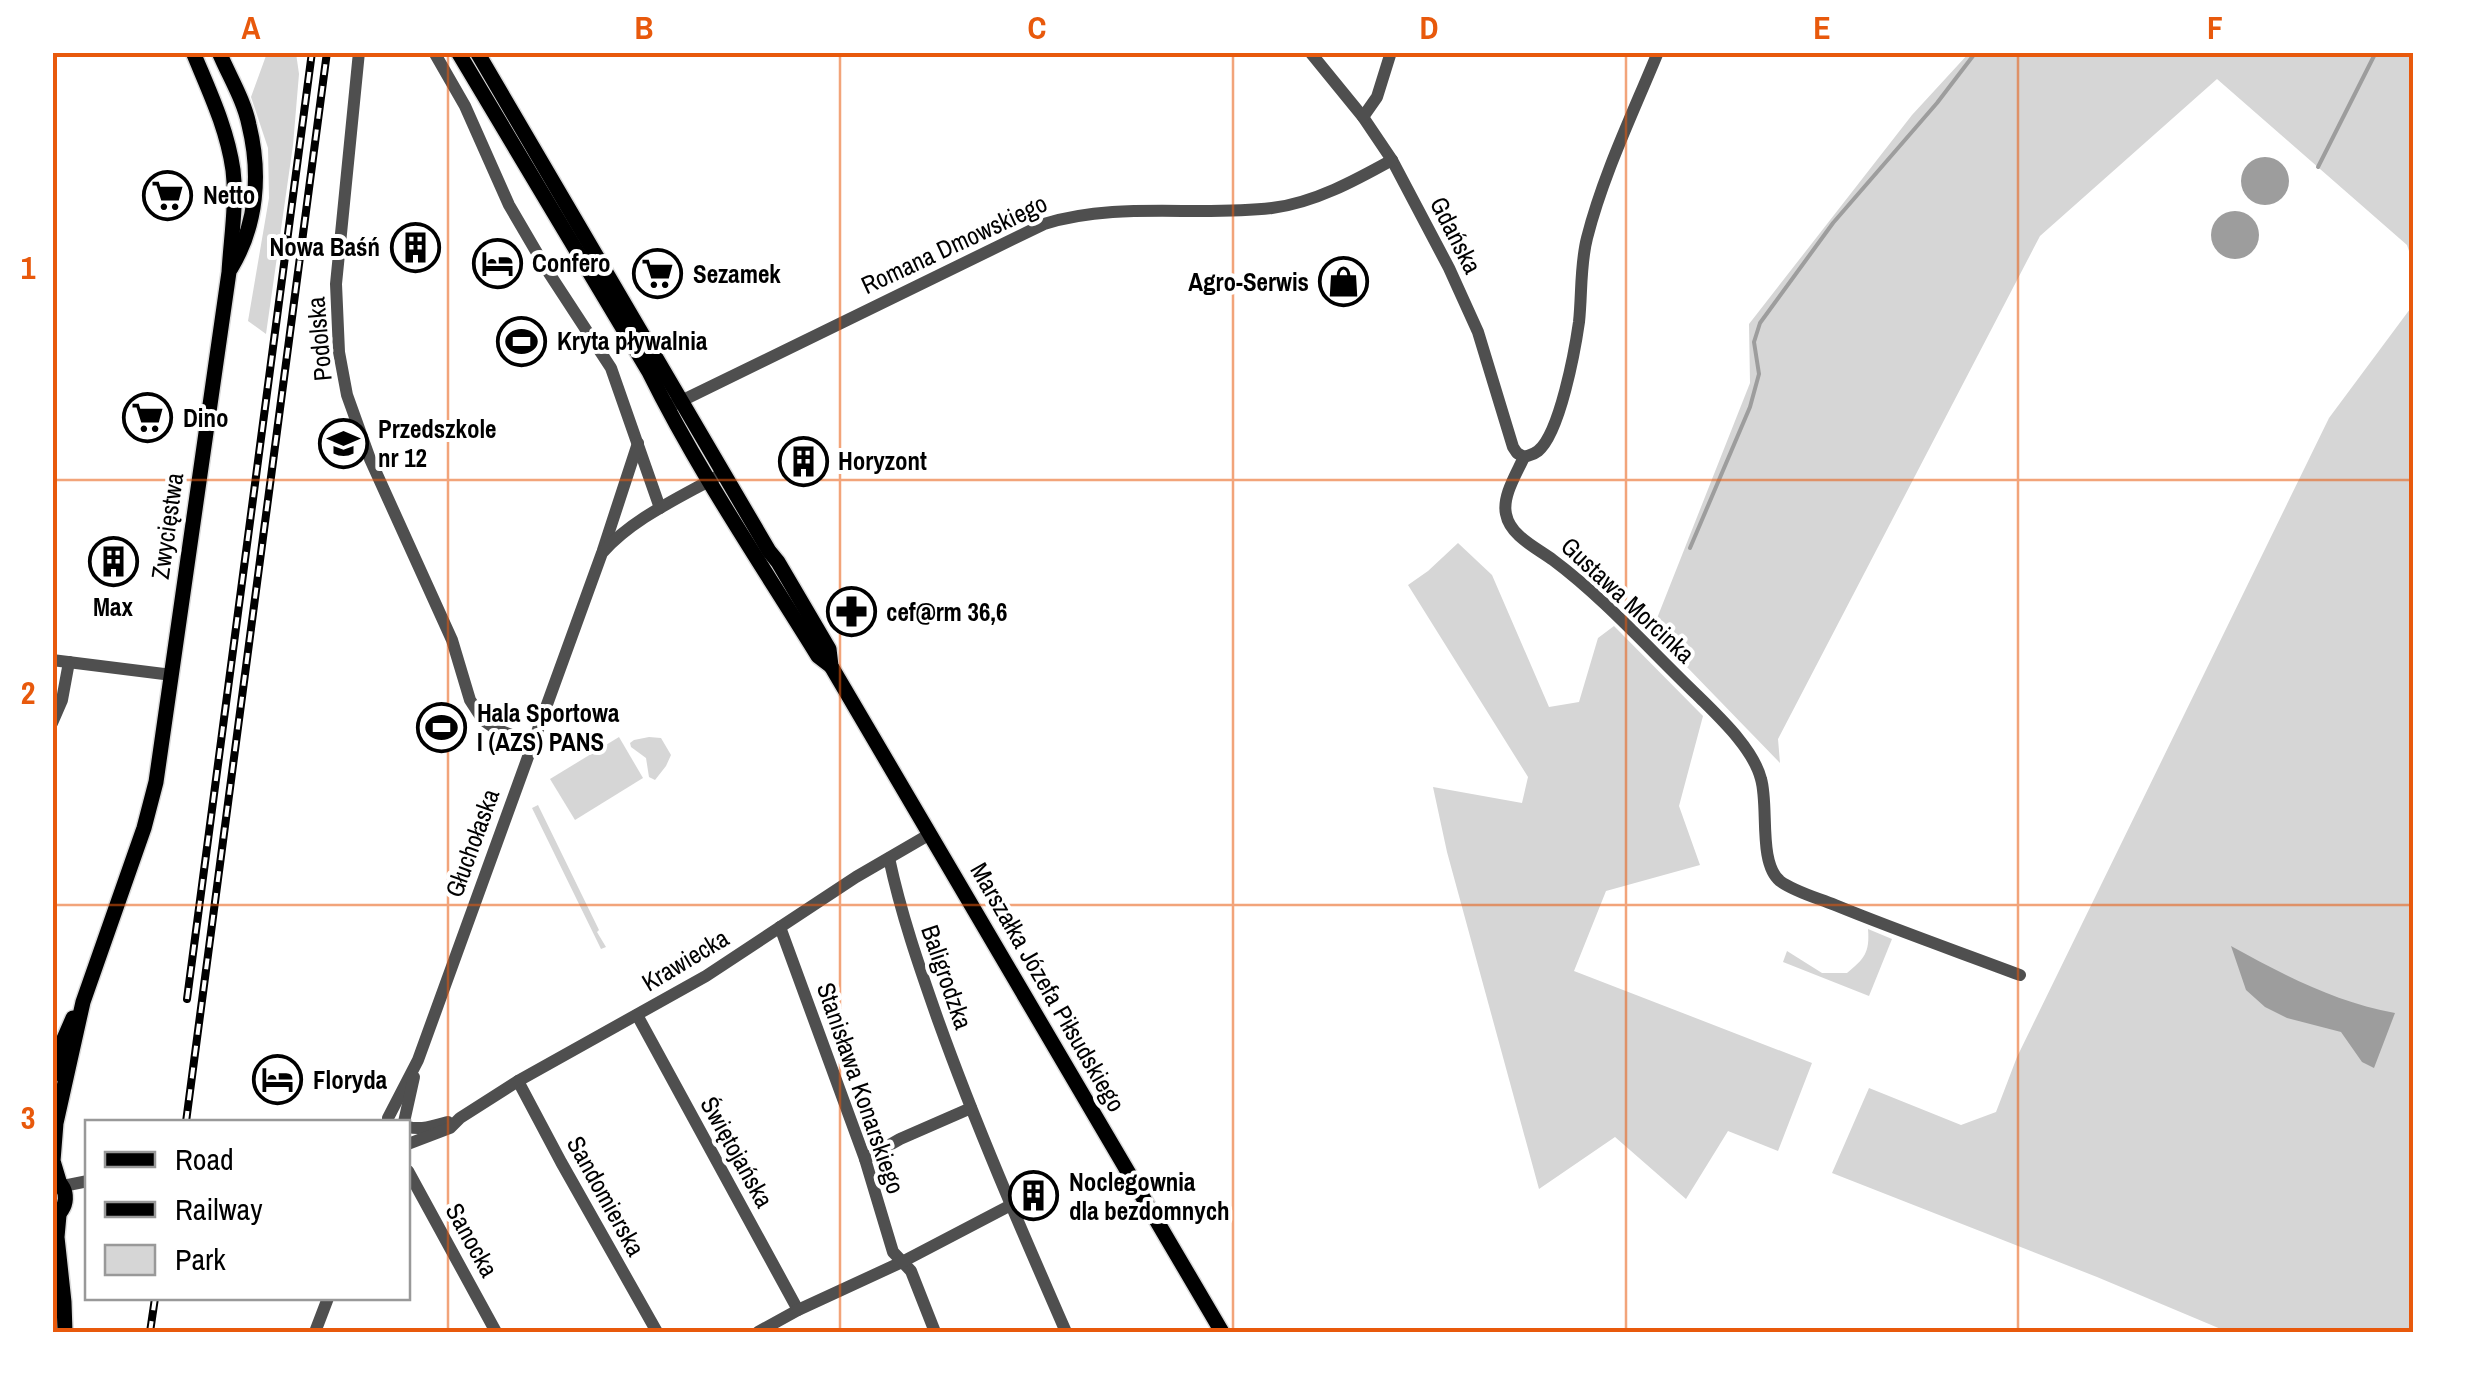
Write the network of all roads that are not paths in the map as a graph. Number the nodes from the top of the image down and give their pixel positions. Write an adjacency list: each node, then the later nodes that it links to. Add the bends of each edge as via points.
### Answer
1 (193, 52): 13 (main road, Zwycięstwa, via 224,127 233,172)
2 (219, 52): 13 (main road, via 249,122 257,170 254,208)
3 (359, 52): 24 (street, Podolska, via 336,284 347,396 452,640 470,700 483,720)
4 (434, 52): 15 (street, via 510,205 611,368)
5 (458, 52): 12 (main road, Marszałka Józefa Piłsudskiego)
6 (477, 52): 12 (main road, Marszałka Józefa Piłsudskiego)
7 (1310, 52): 10 (street, Gdańska)
8 (1391, 52): 10 (street)
9 (1658, 52): 16 (street, Gustawa Morcinka, via 1586,243 1563,399 1540,450)
10 (1363, 117): 11 (street, Gdańska)
11 (1392, 160): 14 (street, Romana Dmowskiego, via 1273,208 1101,212 1044,224); 16 (street, Gdańska, via 1478,332 1513,447)
12 (577, 238): 14 (main road, Marszałka Józefa Piłsudskiego)
13 (228, 272): 22 (main road, Zwycięstwa)
14 (674, 405): 17 (main road, Marszałka Józefa Piłsudskiego)
15 (638, 443): 18 (street); 19 (street)
16 (1524, 456): 28 (street, Gustawa Morcinka, via 1507,499 1507,518 1704,702 1751,757 1764,790 1772,872 1792,888)
17 (716, 477): 18 (street); 25 (main road, Marszałka Józefa Piłsudskiego, via 829,650 831,666)
18 (660, 508): 19 (street)
19 (602, 553): 24 (street, Głuchołaska)
20 (52, 660): 21 (street)
21 (69, 662): 22 (street); 23 (street)
22 (172, 675): 29 (main road, Zwycięstwa, via 148,813)
23 (52, 723)
24 (532, 743): 35 (street, Głuchołaska)
25 (930, 834): 26 (street, Krawiecka); 54 (main road, Marszałka Józefa Piłsudskiego)
26 (889, 858): 27 (street, Krawiecka); 33 (street, Baligrodzka, via 906,931)
27 (780, 927): 30 (street, Krawiecka); 38 (street, Stanisława Konarskiego)
28 (2020, 974)
29 (83, 1002): 31 (main road, Zwycięstwa); 41 (main road, Zwycięstwa, via 56,1122)
30 (637, 1016): 32 (street, Krawiecka); 46 (street, Świętojańska)
31 (52, 1076)
32 (518, 1081): 34 (street, Krawiecka); 50 (street, Sandomierska)
33 (972, 1108): 38 (street); 42 (street, Baligrodzka)
34 (460, 1118): 36 (street, Krawiecka); 37 (street, Krawiecka)
35 (399, 1120)
36 (410, 1127)
37 (410, 1141)
38 (865, 1159): 44 (street, Stanisława Konarskiego, via 893,1252)
39 (410, 1174): 49 (street, Sanocka)
40 (85, 1180): 41 (street)
41 (58, 1181): 43 (main road, Zwycięstwa, via 66,1198)
42 (1011, 1206): 44 (street); 53 (street, Baligrodzka)
43 (56, 1217): 47 (main road)
44 (902, 1262): 46 (street); 52 (street, Stanisława Konarskiego, via 912,1271)
45 (327, 1300): 48 (street)
46 (798, 1310): 51 (street)
47 (65, 1332)
48 (315, 1332)
49 (496, 1332)
50 (656, 1332)
51 (758, 1332)
52 (934, 1332)
53 (1066, 1332)
54 (1222, 1332)

